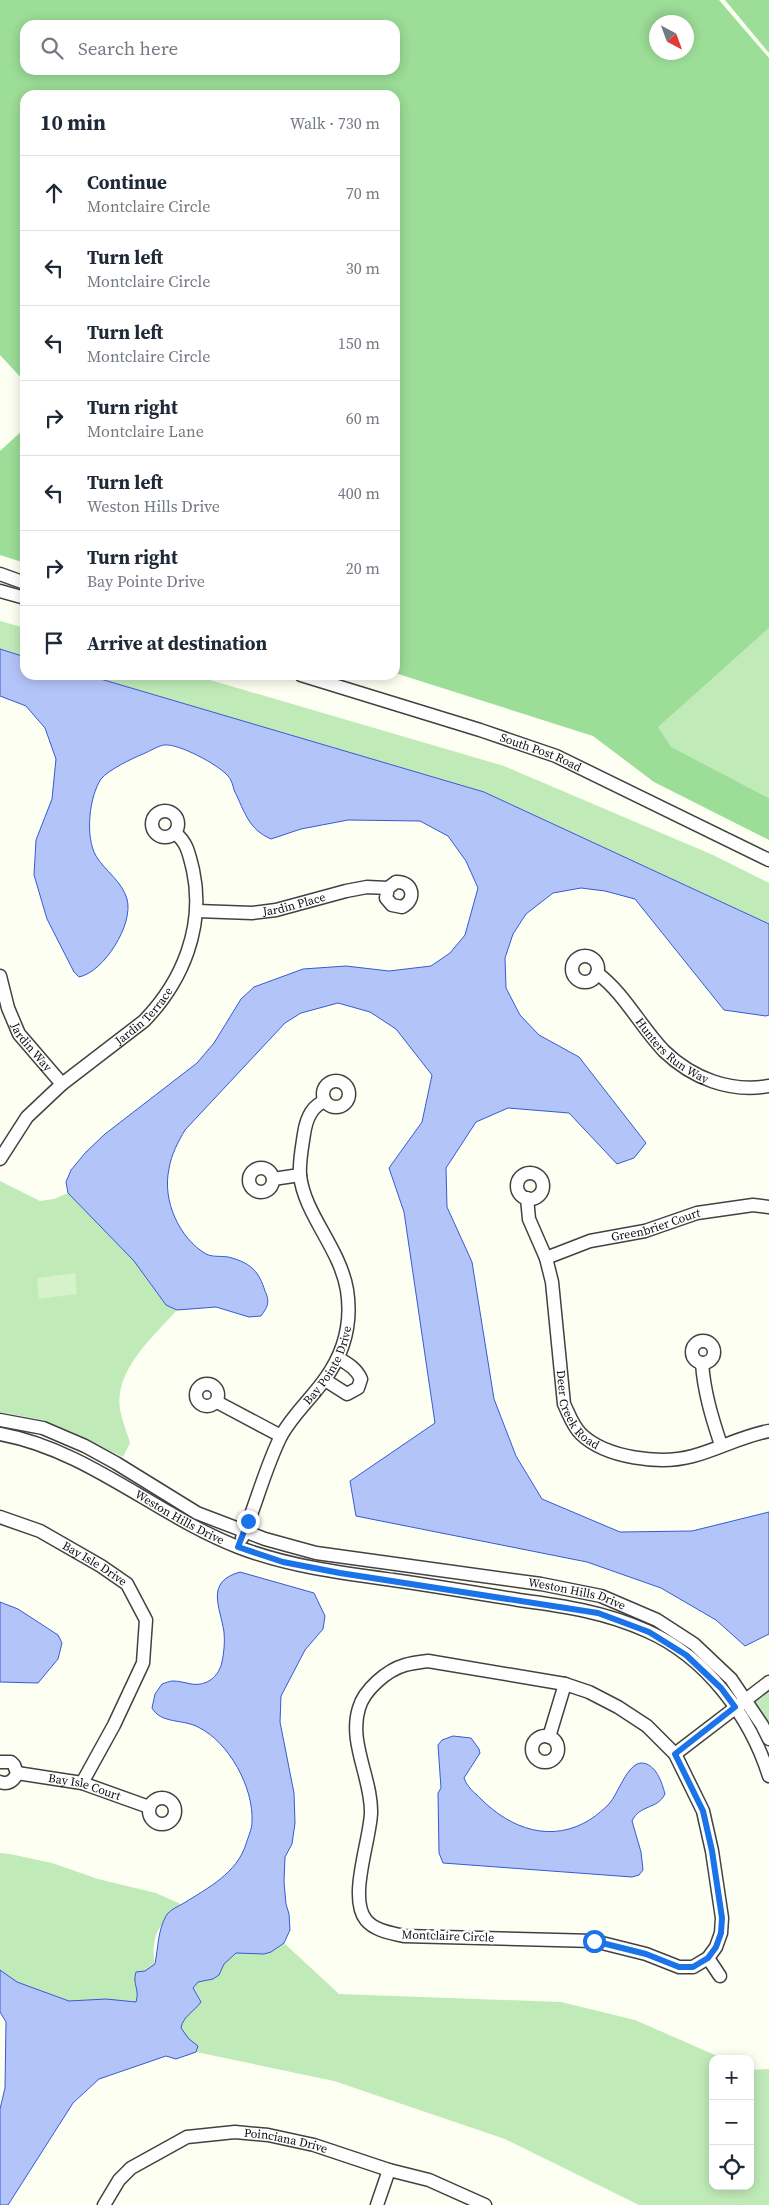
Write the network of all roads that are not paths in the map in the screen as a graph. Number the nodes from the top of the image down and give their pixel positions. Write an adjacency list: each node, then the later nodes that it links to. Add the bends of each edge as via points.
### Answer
1 (0, 574): 2 (street)
2 (20, 581)
3 (0, 591): 4 (street)
4 (20, 597)
5 (317, 680): 7 (street, South Post Road, via 556,756)
6 (175, 833): 9 (street, Jardin Terrace, via 184,840 188,850)
7 (769, 860)
8 (388, 888): 9 (street, Jardin Place, via 346,891 276,910)
9 (197, 911): 12 (street, Jardin Terrace, via 183,963 156,1009)
10 (597, 973): 13 (street, Hunters Run Way, via 612,985 664,1050 686,1068 709,1081 736,1088)
11 (0, 976): 12 (street, Jardin Way, via 19,1034)
12 (62, 1084): 15 (street, Jardin Terrace, via 27,1117)
13 (769, 1086)
14 (325, 1101): 16 (street, Bay Pointe Drive, via 317,1104 306,1122)
15 (0, 1160)
16 (300, 1175): 17 (street); 21 (street, Bay Pointe Drive, via 308,1202 339,1260 347,1290 348,1322 343,1350)
17 (273, 1179)
18 (527, 1198): 20 (street, Deer Creek Road, via 529,1219)
19 (769, 1207): 20 (street, Greenbrier Court, via 753,1204 697,1213 645,1231 590,1241)
20 (546, 1258): 29 (street, Deer Creek Road, via 552,1282 564,1404 581,1434 596,1445 642,1459 669,1460 693,1456)
21 (338, 1358): 23 (street, Bay Pointe Drive); 23 (street, via 358,1374 358,1388 347,1394)
22 (702, 1363): 29 (street, via 710,1412)
23 (324, 1380): 28 (street, Bay Pointe Drive, via 300,1407)
24 (217, 1402): 28 (street)
25 (0, 1420): 31 (street, Weston Hills Drive, via 43,1428 85,1446 197,1513)
26 (769, 1431): 29 (street, Deer Creek Road)
27 (0, 1434): 32 (street, Weston Hills Drive, via 26,1438 59,1451 179,1520)
28 (281, 1436): 31 (street, Bay Pointe Drive)
29 (721, 1445)
30 (0, 1517): 43 (street, Bay Isle Drive, via 40,1531 127,1584 146,1620 143,1663)
31 (245, 1532): 32 (street, Bay Pointe Drive); 35 (street, Weston Hills Drive, via 316,1553 541,1584 601,1596 657,1620 694,1644 731,1679)
32 (238, 1547): 35 (street, Weston Hills Drive, via 283,1562 340,1573 598,1613 649,1632 686,1655)
33 (769, 1682): 35 (street)
34 (565, 1684): 36 (street); 38 (street, Montclaire Circle, via 625,1711 647,1726); 45 (street, Montclaire Circle, via 428,1661 404,1665 387,1674 371,1689 359,1707 356,1731 371,1812 358,1891 360,1909 367,1921 380,1930 404,1936 594,1941 646,1954 679,1967 693,1967)
35 (740, 1704): 37 (street, Weston Hills Drive, via 762,1724); 38 (street); 41 (street, Weston Hills Drive)
36 (549, 1737)
37 (769, 1739)
38 (675, 1754): 45 (street, Montclaire Circle, via 703,1811 712,1851 722,1918 721,1933)
39 (0, 1762): 40 (street, Bay Isle Court, via 11,1762)
40 (17, 1773): 42 (street, via 12,1781); 43 (street, Bay Isle Court)
41 (769, 1776)
42 (0, 1782)
43 (82, 1783): 44 (street, Bay Isle Court)
44 (150, 1807)
45 (708, 1958): 46 (street)
46 (720, 1976)
47 (389, 2170): 48 (street, Poinciana Drive, via 314,2145 268,2135 235,2132 187,2137 132,2168 119,2180); 49 (street); 50 (street, Poinciana Drive, via 429,2180)
48 (104, 2205)
49 (377, 2205)
50 (485, 2205)

